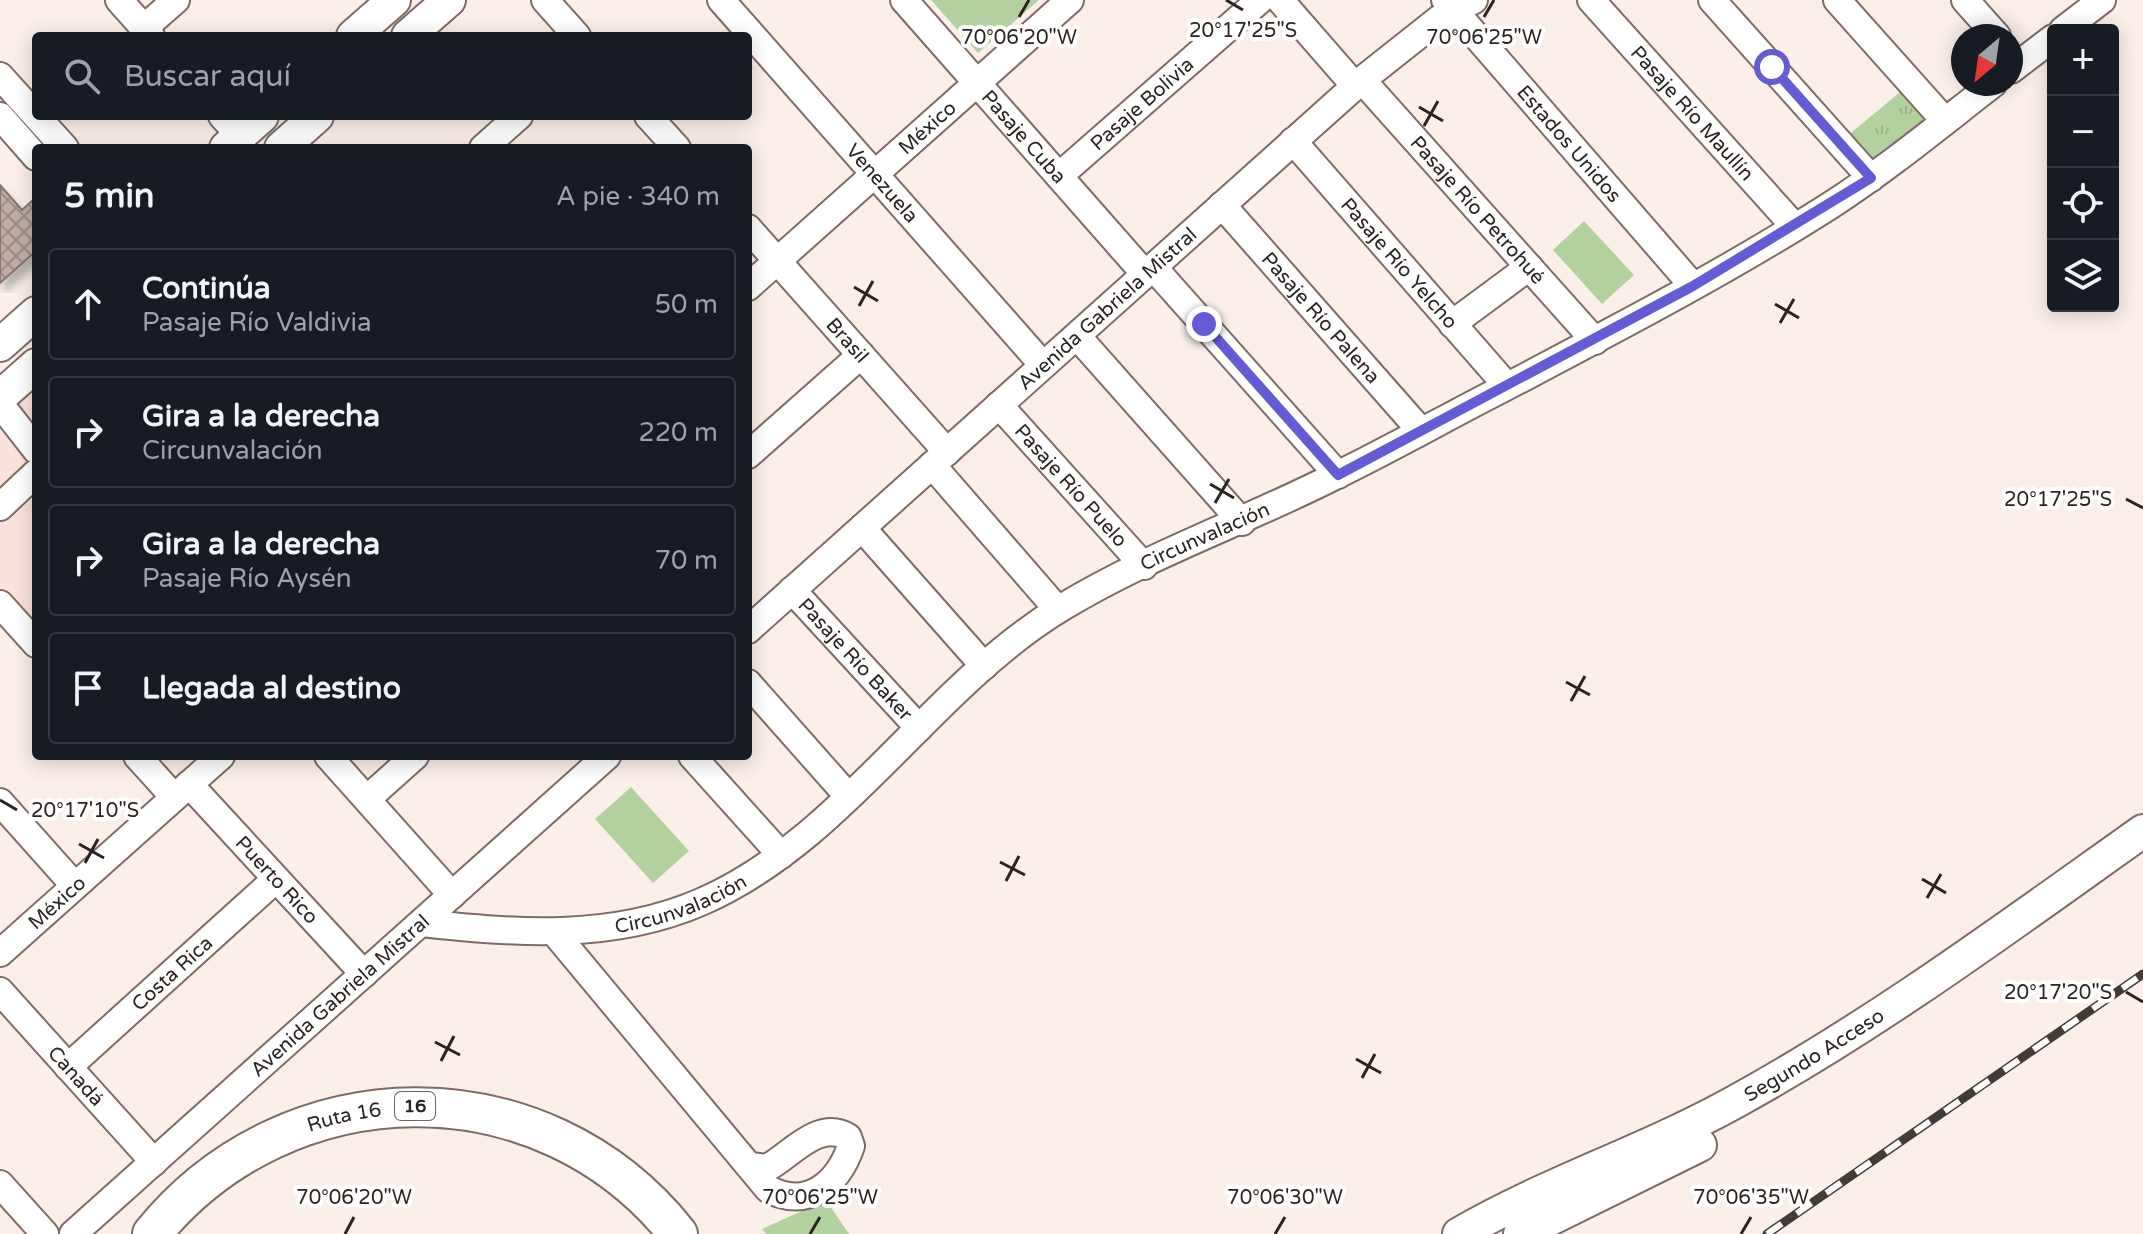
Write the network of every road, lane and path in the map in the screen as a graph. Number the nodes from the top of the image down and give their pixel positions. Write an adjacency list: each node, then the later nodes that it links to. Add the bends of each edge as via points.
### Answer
1 (119, 0): 19 (street)
2 (176, 0): 19 (street)
3 (394, 0): 20 (main road)
4 (449, 0): 21 (main road)
5 (545, 0): 22 (street)
6 (721, 0): 23 (street, Venezuela)
7 (904, 0): 27 (street, Pasaje Cuba)
8 (1070, 0): 27 (street, México)
9 (1260, 0): 45 (street, Pasaje Bolivia)
10 (1280, 0): 28 (street, Pasaje Río Petrohué)
11 (1591, 0): 48 (street, Pasaje Río Maullín)
12 (1712, 0): 46 (street)
13 (1837, 0): 37 (street)
14 (1965, 0): 17 (street)
15 (2094, 2): 18 (street)
16 (1457, 3): 28 (street, Avenida Gabriela Mistral); 54 (street, Estados Unidos)
17 (1986, 24)
18 (2070, 24)
19 (148, 32)
20 (358, 32)
21 (413, 32)
22 (573, 32)
23 (749, 32)
24 (752, 35): 44 (street, Venezuela)
25 (2047, 42): 26 (street)
26 (2023, 56)
27 (977, 83): 44 (street, México); 45 (street, Pasaje Cuba)
28 (1358, 83): 38 (street, Avenida Gabriela Mistral); 51 (street, Pasaje Río Petrohué)
29 (4, 89): 32 (street)
30 (1977, 96): 37 (street, Circunvalación)
31 (0, 116): 43 (street)
32 (32, 116)
33 (36, 120): 39 (street)
34 (312, 120): 40 (main road)
35 (514, 120): 41 (street)
36 (652, 120): 42 (street)
37 (1945, 121): 46 (street, Circunvalación)
38 (1293, 141): 47 (street, Avenida Gabriela Mistral); 56 (street, Pasaje Río Yelcho)
39 (61, 144)
40 (286, 144)
41 (488, 144)
42 (673, 144)
43 (32, 152)
44 (875, 174): 50 (street, México); 61 (street, Venezuela)
45 (1059, 176): 52 (street, Pasaje Cuba)
46 (1871, 178): 48 (street, Circunvalación)
47 (1222, 205): 52 (street, Avenida Gabriela Mistral); 67 (street, Pasaje Río Palena)
48 (1795, 227): 54 (street, Circunvalación)
49 (752, 233): 50 (street, Brasil)
50 (777, 261): 53 (street, México); 60 (street, Brasil)
51 (1529, 267): 56 (street); 58 (street, Pasaje Río Petrohué)
52 (1149, 270): 57 (street, Avenida Gabriela Mistral); 71 (street, Pasaje Cuba)
53 (752, 283)
54 (1693, 286): 58 (street, Circunvalación)
55 (32, 317): 59 (main road)
56 (1452, 324): 63 (street, Pasaje Río Yelcho)
57 (1077, 336): 61 (street, Avenida Gabriela Mistral); 74 (street)
58 (1595, 341): 63 (street, Circunvalación)
59 (0, 345)
60 (861, 355): 69 (street); 70 (street, Brasil)
61 (1043, 365): 66 (street, Avenida Gabriela Mistral)
62 (32, 369): 64 (main road)
63 (1507, 386): 67 (street, Circunvalación)
64 (0, 397)
65 (0, 404): 68 (street)
66 (999, 405): 70 (street, Avenida Gabriela Mistral); 76 (street, Pasaje Río Puelo)
67 (1421, 431): 71 (street, Circunvalación)
68 (32, 445)
69 (752, 451)
70 (940, 458): 75 (street, Avenida Gabriela Mistral); 79 (street, Brasil)
71 (1338, 475): 74 (street, Circunvalación)
72 (32, 477): 73 (street)
73 (0, 507)
74 (1242, 522): 76 (street, Circunvalación)
75 (862, 528): 77 (street, Avenida Gabriela Mistral); 82 (street)
76 (1144, 566): 79 (street, Circunvalación)
77 (792, 590): 80 (street, Avenida Gabriela Mistral); 84 (street, Pasaje Río Baker)
78 (0, 604): 81 (street)
79 (1058, 610): 82 (street, Circunvalación)
80 (752, 626)
81 (32, 640)
82 (984, 666): 84 (street, Circunvalación)
83 (752, 688): 92 (street)
84 (919, 728): 92 (street, Circunvalación)
85 (142, 760): 91 (street, Puerto Rico)
86 (217, 760): 91 (street, México)
87 (332, 760): 93 (street)
88 (411, 760): 93 (street)
89 (602, 760): 100 (street, Avenida Gabriela Mistral)
90 (696, 760): 96 (street)
91 (182, 791): 98 (street, Puerto Rico); 99 (street, México)
92 (848, 796): 96 (street, Circunvalación)
93 (367, 799): 100 (street)
94 (0, 802): 99 (street)
95 (2143, 831): 114 (main road, Segundo Acceso, via 1798,1066 1660,1141)
96 (781, 855): 102 (street, Circunvalación, via 728,889 670,914 613,927)
97 (2143, 859): 115 (main road, Segundo Acceso, via 1807,1085 1710,1140)
98 (276, 879): 104 (street, Puerto Rico); 106 (street, Costa Rica)
99 (75, 886): 103 (street, México)
100 (452, 895): 101 (street, Avenida Gabriela Mistral)
101 (421, 923): 102 (street, Circunvalación); 104 (street, Avenida Gabriela Mistral)
102 (554, 932): 108 (street)
103 (0, 953)
104 (364, 974): 107 (street, Avenida Gabriela Mistral)
105 (0, 991): 106 (street, Canadá)
106 (68, 1067): 107 (street, Canadá)
107 (154, 1162): 111 (street, Avenida Gabriela Mistral)
108 (751, 1166)
109 (0, 1184): 110 (street)
110 (32, 1230)
111 (73, 1234)
112 (152, 1234): 113 (highway, Ruta 16 / 16, via 203,1181 275,1137 361,1110 423,1106 482,1113 561,1140 633,1188)
113 (678, 1234)
114 (1459, 1234)
115 (1520, 1234)

